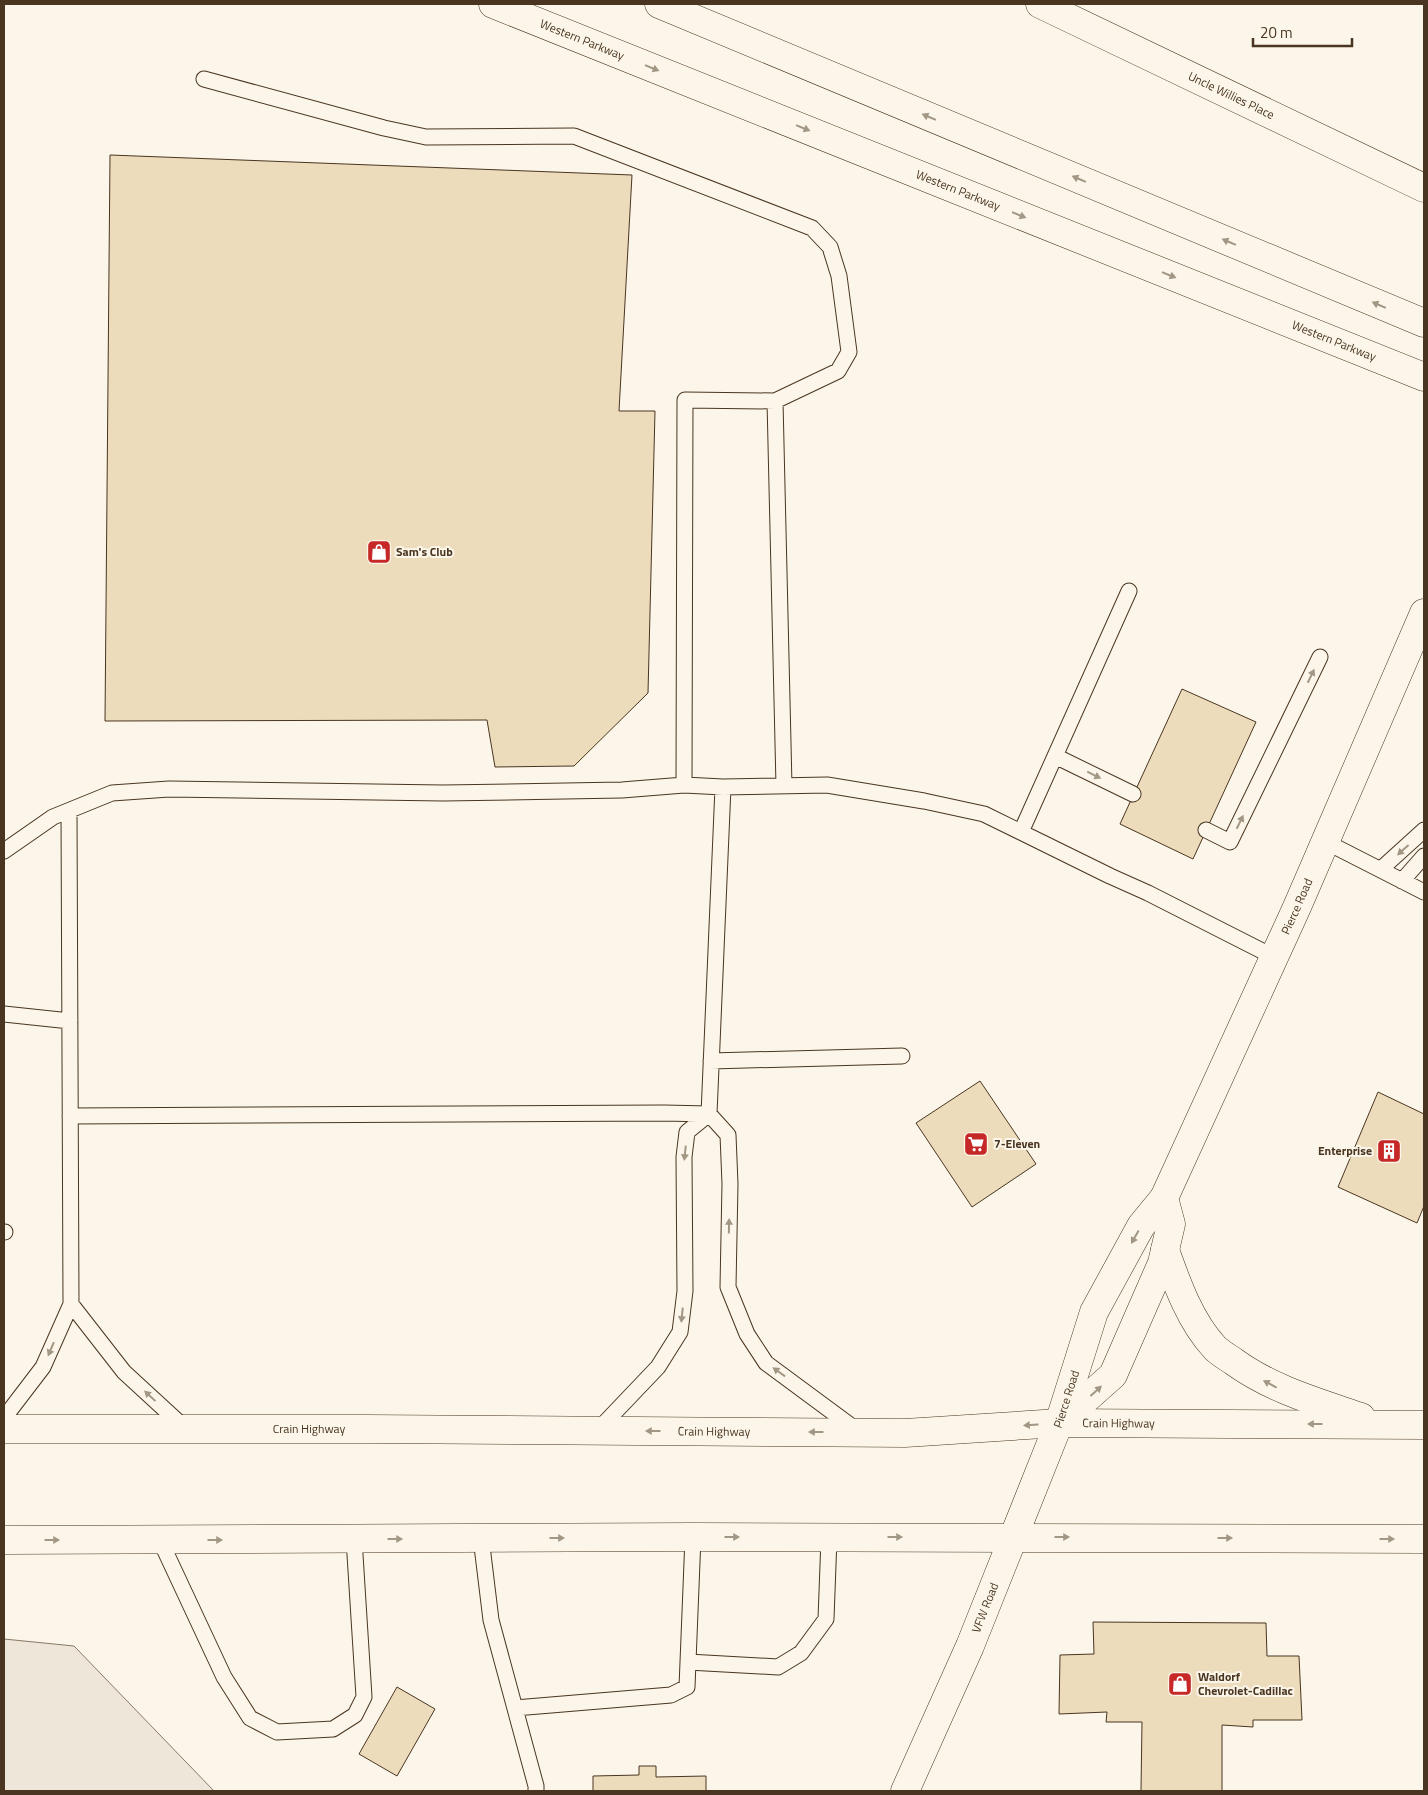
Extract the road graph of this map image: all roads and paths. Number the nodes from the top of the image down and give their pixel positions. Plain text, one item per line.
1 (493, 4) edge
2 (659, 4) edge
3 (1040, 4) edge
4 (204, 78) dead end
5 (1424, 188) edge
6 (1424, 323) edge
7 (1424, 377) edge
8 (775, 401) junction
9 (1129, 591) dead end
10 (1424, 613) edge
11 (1320, 657) dead end
12 (1056, 756) junction
13 (684, 786) junction
14 (784, 786) junction
15 (723, 787) junction
16 (1133, 794) dead end
17 (69, 811) junction
18 (1206, 830) dead end
19 (1424, 830) edge
20 (1022, 832) junction
21 (1326, 842) junction
22 (4, 851) edge
23 (1424, 856) edge
24 (1380, 869) junction
25 (1402, 881) junction
26 (1424, 892) edge
27 (1274, 957) junction
28 (4, 1014) edge
29 (70, 1021) junction
30 (902, 1056) dead end
31 (711, 1061) junction
32 (709, 1114) junction
33 (70, 1116) junction
34 (1164, 1198) junction
35 (1165, 1250) junction
36 (70, 1304) junction
37 (4, 1418) edge
38 (1059, 1423) junction
39 (1382, 1424) junction
40 (1424, 1425) edge
41 (4, 1429) edge
42 (186, 1429) junction
43 (597, 1431) junction
44 (861, 1433) junction
45 (693, 1537) junction
46 (1014, 1537) junction
47 (481, 1538) junction
48 (829, 1538) junction
49 (354, 1539) junction
50 (1424, 1539) edge
51 (4, 1540) edge
52 (160, 1540) junction
53 (688, 1662) junction
54 (515, 1708) junction
55 (536, 1791) edge
56 (905, 1791) edge

1 -> 7 main road, Western Parkway
6 -> 2 main road
3 - 5 main road, Uncle Willies Place
4 - 8 lane
8 - 13 lane
8 - 14 lane
9 - 12 lane
10 - 21 main road, Pierce Road
18 -> 11 lane
12 -> 16 lane
12 - 20 lane
13 - 15 lane
13 - 17 lane
14 - 15 lane
14 - 20 lane
15 - 31 lane
17 - 22 lane
17 - 29 lane
19 -> 24 lane
20 - 27 lane
21 - 24 lane
21 - 27 main road, Pierce Road
23 - 25 lane
24 - 25 lane
25 - 26 lane
27 - 34 main road, Pierce Road
28 - 29 lane
29 - 33 lane
30 - 31 lane
31 - 32 lane
32 - 33 lane
32 -> 43 lane
44 -> 32 lane
33 - 36 lane
34 - 35 main road, Pierce Road
34 -> 38 main road, Pierce Road
38 -> 35 main road, Pierce Road
39 -> 35 main road
36 -> 37 lane
42 -> 36 lane
39 -> 38 main road, Crain Highway
38 -> 44 main road, Crain Highway
38 - 46 main road, VFW Road
39 - 40 main road, Crain Highway
41 - 42 main road, Crain Highway
42 - 43 main road, Crain Highway
44 -> 43 main road, Crain Highway
47 -> 45 main road
45 -> 48 main road
45 - 53 lane
48 -> 46 main road
46 -> 50 main road
46 - 56 main road, VFW Road
49 -> 47 main road
47 - 54 lane
48 - 53 lane
52 -> 49 main road
49 - 52 lane
51 -> 52 main road
53 - 54 lane
54 - 55 lane

